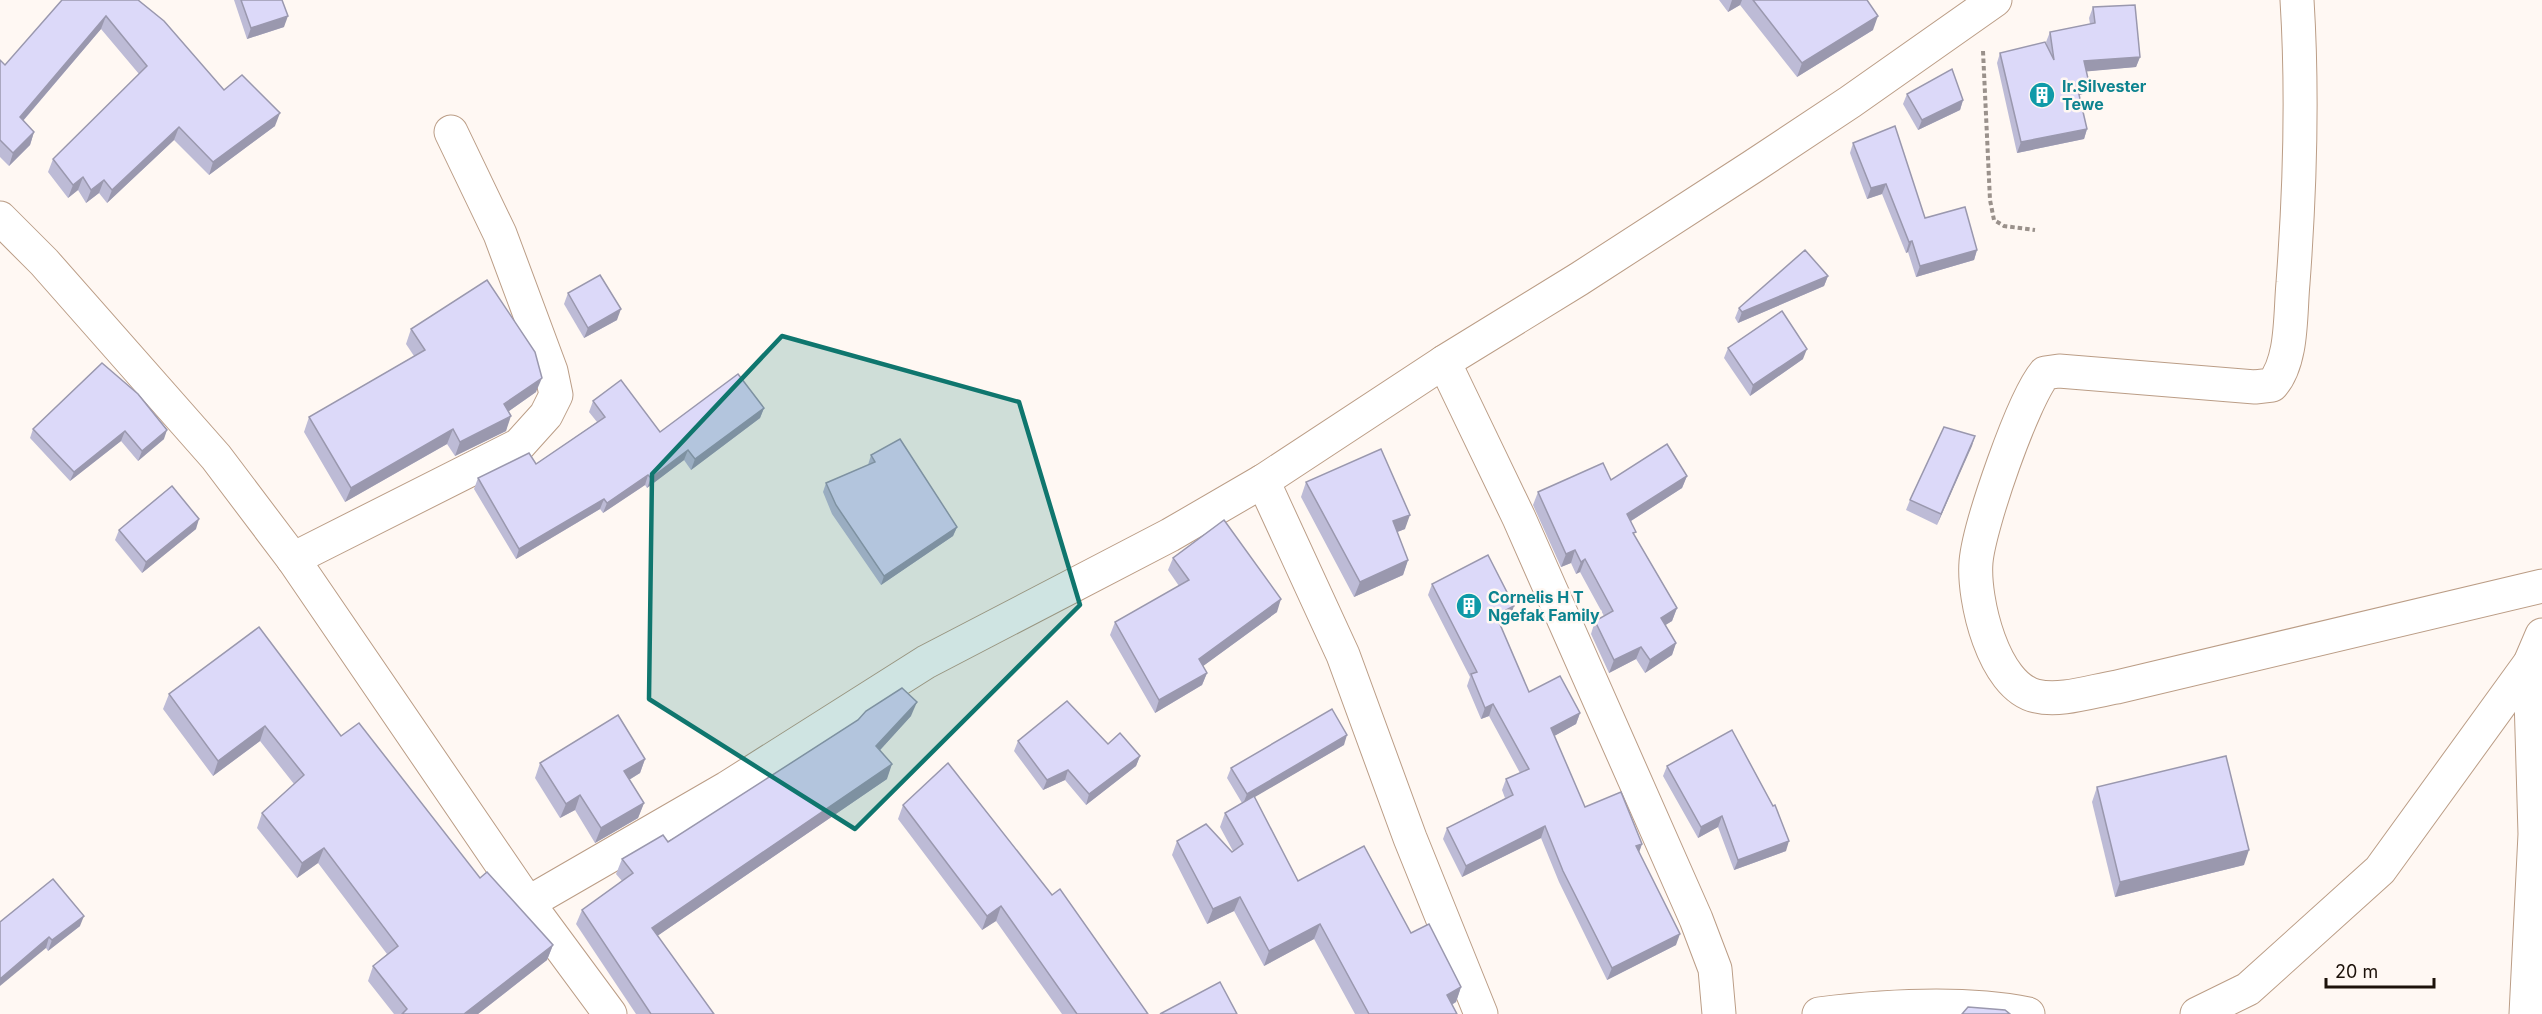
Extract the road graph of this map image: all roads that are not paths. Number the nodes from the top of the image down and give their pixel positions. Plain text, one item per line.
1 (2298, 0) edge
2 (1988, 5) edge
3 (451, 132) dead end
4 (0, 218) edge
5 (1444, 362) junction
6 (1263, 481) junction
7 (293, 559) junction
8 (2542, 586) edge
9 (2536, 649) edge
10 (528, 903) junction
11 (610, 1014) edge
12 (1481, 1014) edge
13 (1719, 1014) edge
14 (1819, 1014) edge
15 (2028, 1014) edge
16 (2197, 1014) edge
17 (2526, 1014) edge

1 - 8 street
2 - 5 street
3 - 7 street
4 - 7 street
5 - 6 street
5 - 13 street
6 - 10 street
6 - 12 street
7 - 10 street
9 - 16 street
9 - 17 street
10 - 11 street
14 - 15 street

